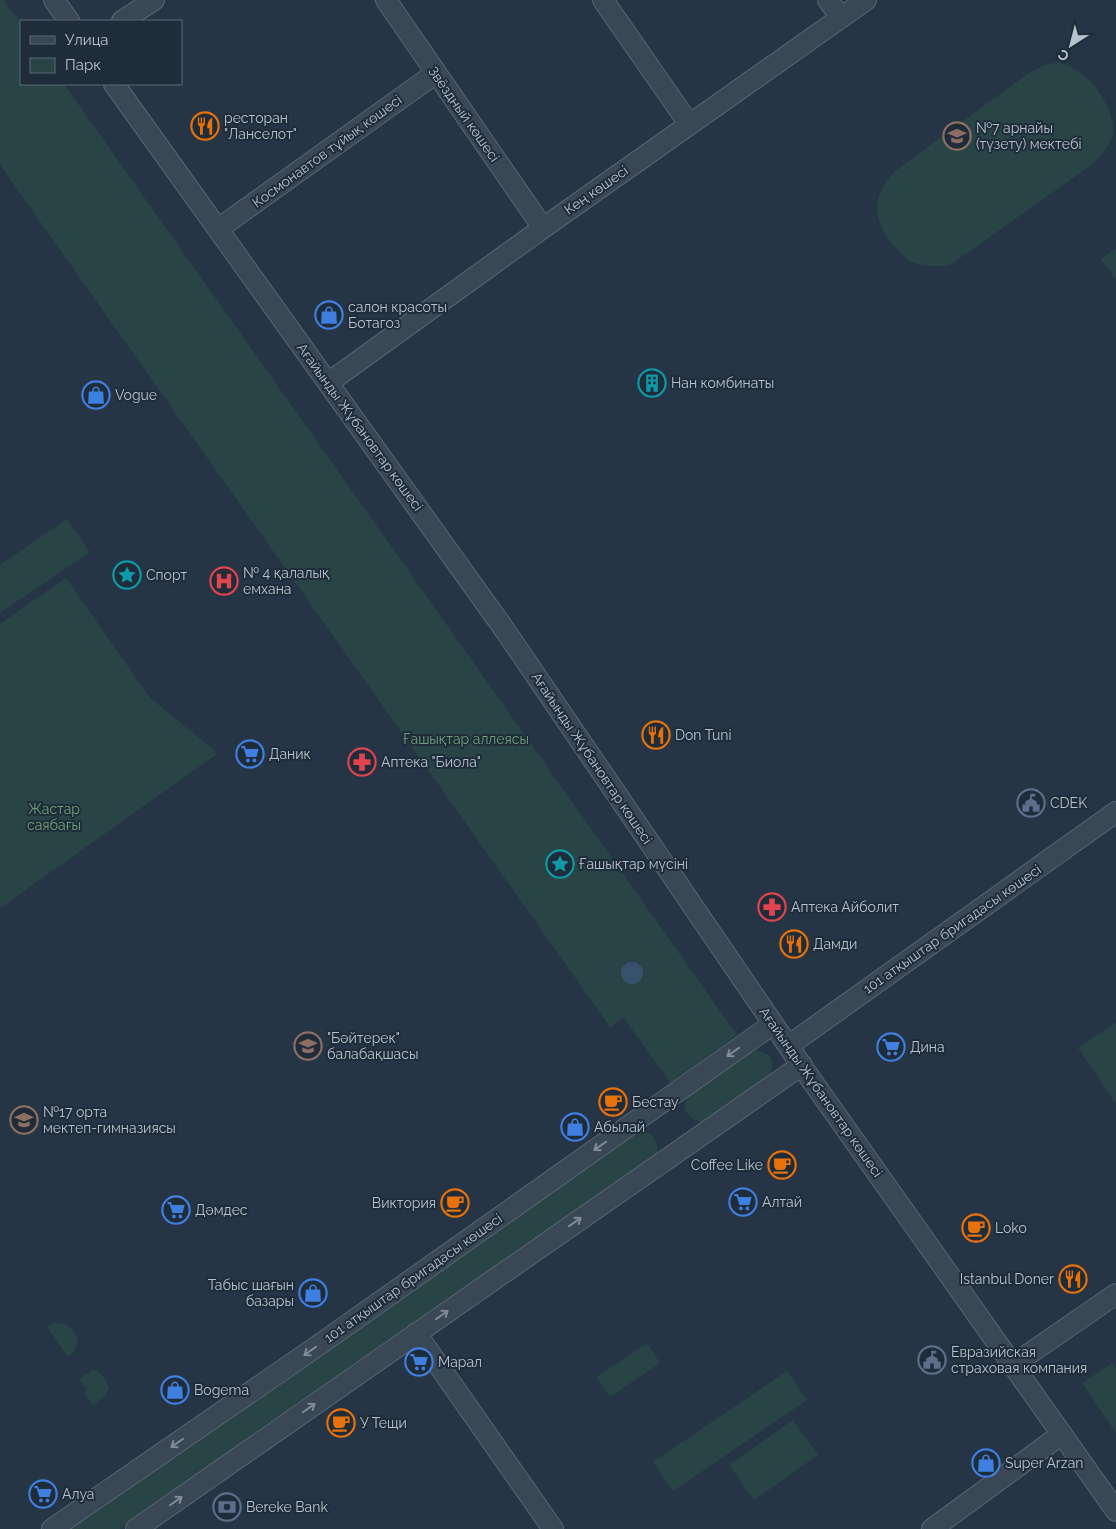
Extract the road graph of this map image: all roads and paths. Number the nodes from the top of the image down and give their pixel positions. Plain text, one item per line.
1 (54, 0) edge
2 (154, 0) edge
3 (386, 0) edge
4 (603, 0) edge
5 (828, 0) edge
6 (866, 0) edge
7 (841, 18) junction
8 (69, 20) edge
9 (124, 20) edge
10 (436, 73) junction
11 (115, 85) edge
12 (689, 124) junction
13 (543, 228) junction
14 (218, 229) junction
15 (328, 383) junction
16 (1116, 812) edge
17 (773, 1024) junction
18 (788, 1046) junction
19 (802, 1065) junction
20 (1116, 1294) edge
21 (416, 1333) junction
22 (1013, 1365) junction
23 (1062, 1434) junction
24 (1116, 1511) edge
25 (52, 1529) edge
26 (136, 1529) edge
27 (554, 1529) edge
28 (932, 1529) edge

1 - 8 street
2 - 9 street
3 - 10 street, Звёздный көшесі
4 - 12 street
5 - 7 street
6 - 7 street, Кең көшесі
7 - 12 street, Кең көшесі
10 - 13 street, Звёздный көшесі
10 - 14 street, Космонавтов тұйық көшесі
11 - 14 street, Ағайынды Жұбановтар көшесі
12 - 13 street, Кең көшесі
13 - 15 street, Кең көшесі
14 - 15 street, Ағайынды Жұбановтар көшесі
15 - 17 street, Ағайынды Жұбановтар көшесі
16 - 18 street, 101 атқыштар бригадасы көшесі
17 - 18 street, Ағайынды Жұбановтар көшесі
17 -> 25 street, 101 атқыштар бригадасы көшесі
18 - 19 street, Ағайынды Жұбановтар көшесі
21 -> 19 street
19 - 22 street, Ағайынды Жұбановтар көшесі
20 - 22 street
26 -> 21 street
21 - 27 street
22 - 23 street, Ағайынды Жұбановтар көшесі
23 - 24 street, Ағайынды Жұбановтар көшесі
23 - 28 street

